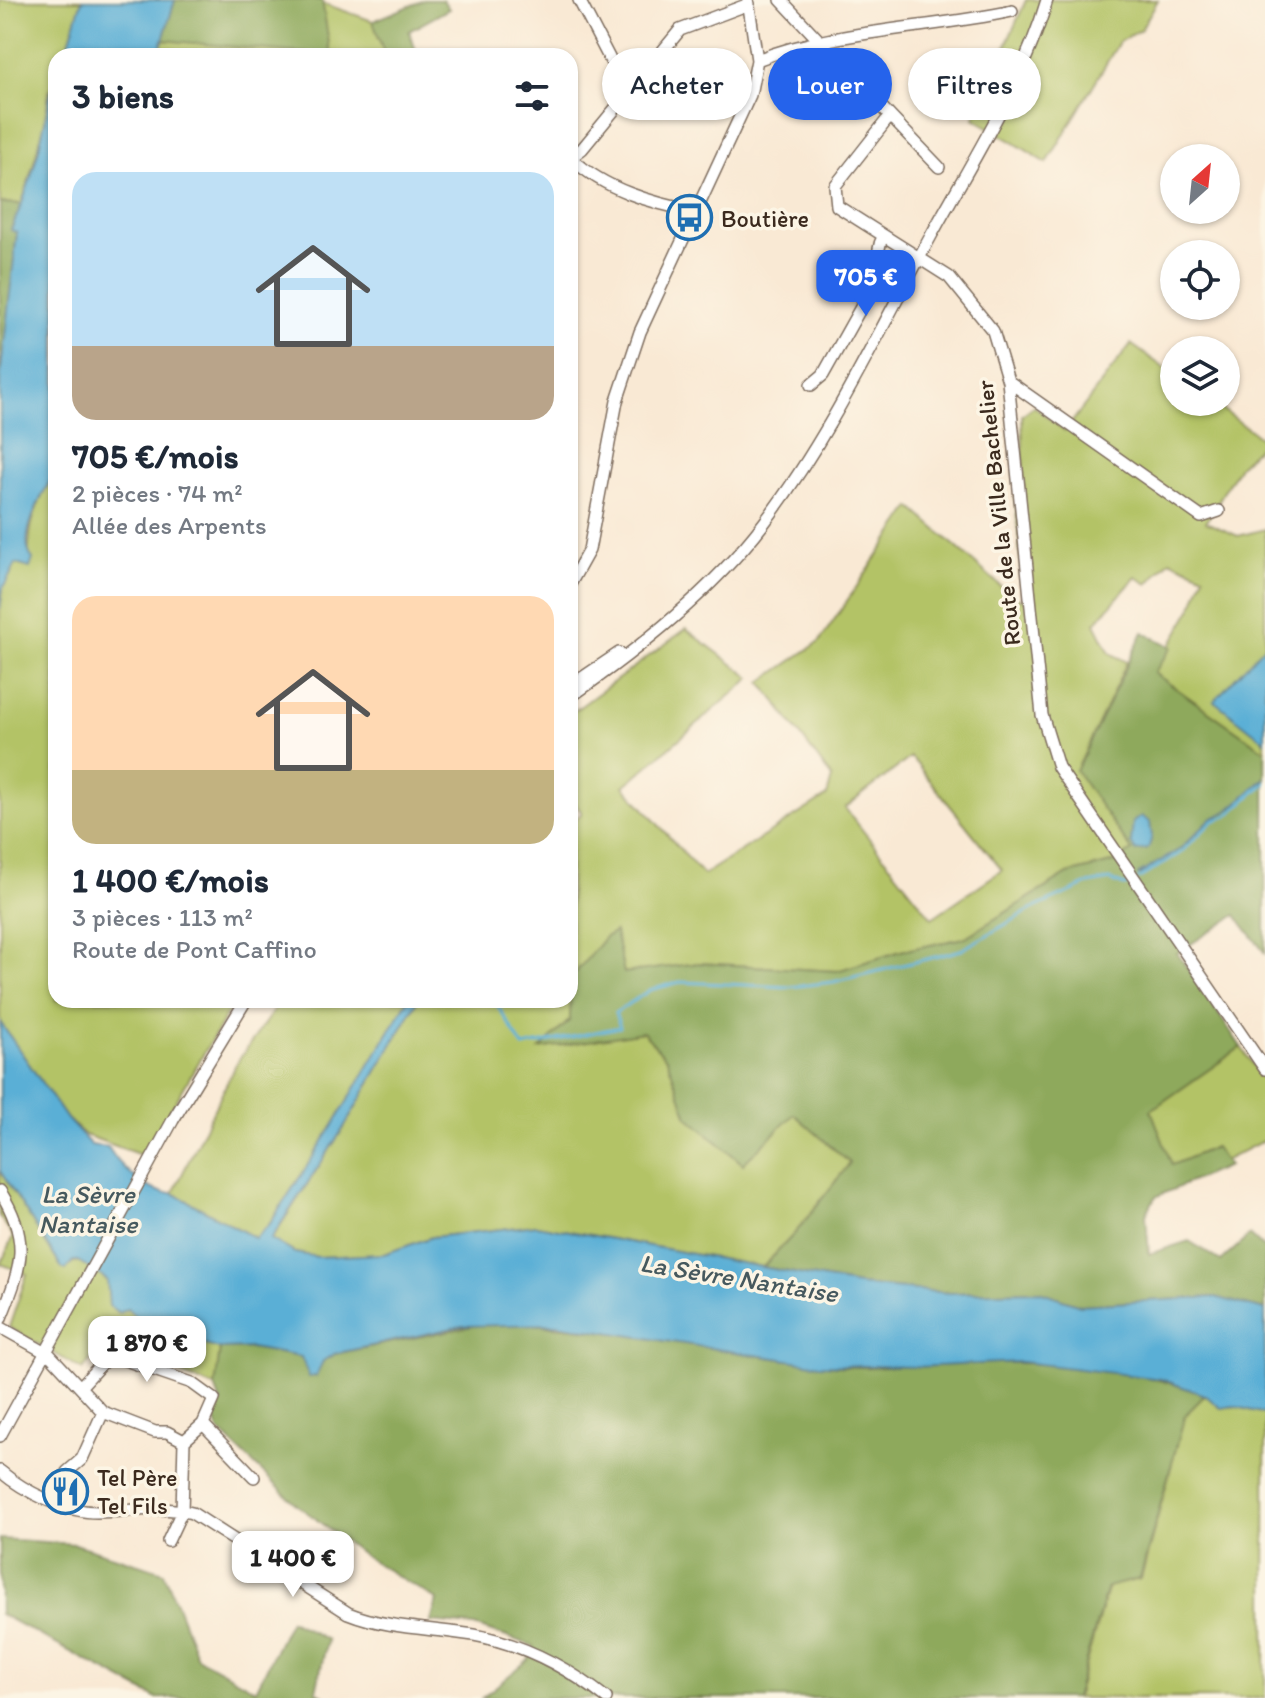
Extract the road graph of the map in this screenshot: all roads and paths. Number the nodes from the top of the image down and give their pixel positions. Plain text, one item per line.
1 (579, 0) edge
2 (781, 0) edge
3 (1047, 0) edge
4 (748, 2) edge
5 (1012, 11) dead end
6 (821, 42) junction
7 (604, 48) edge
8 (665, 48) edge
9 (827, 48) edge
10 (757, 60) junction
11 (892, 118) edge
12 (603, 120) edge
13 (887, 120) edge
14 (578, 150) edge
15 (578, 164) edge
16 (939, 167) dead end
17 (697, 212) junction
18 (883, 237) junction
19 (919, 259) junction
20 (1008, 381) junction
21 (811, 385) dead end
22 (1219, 511) dead end
23 (578, 570) edge
24 (666, 622) junction
25 (578, 681) edge
26 (578, 691) edge
27 (241, 1008) edge
28 (1265, 1069) edge
29 (0, 1191) edge
30 (0, 1320) edge
31 (0, 1327) edge
32 (46, 1352) junction
33 (81, 1386) junction
34 (103, 1412) junction
35 (203, 1424) junction
36 (0, 1436) edge
37 (184, 1441) junction
38 (67, 1472) dead end
39 (1, 1473) edge
40 (254, 1477) dead end
41 (182, 1511) junction
42 (168, 1541) dead end
43 (606, 1698) edge

1 - 7 street
2 - 6 street
3 - 19 street
4 - 8 street
4 - 10 street
5 - 6 street
6 - 9 street
6 - 10 street
10 - 17 street
11 - 16 street
12 - 14 street
13 - 18 street, Route de la Ville Bachelier
15 - 17 street
17 - 23 street
18 - 19 street, Route de la Ville Bachelier
18 - 21 street
19 - 20 street, Route de la Ville Bachelier
19 - 24 street
20 - 22 street
20 - 28 street, Route de la Ville Bachelier
24 - 25 street
24 - 26 street
27 - 32 street
29 - 30 street
31 - 32 street
32 - 33 street
32 - 36 street
33 - 34 street
33 - 35 street
34 - 37 street
34 - 38 street
35 - 37 street
35 - 40 street
37 - 41 street
39 - 41 street
41 - 42 street
41 - 43 street

